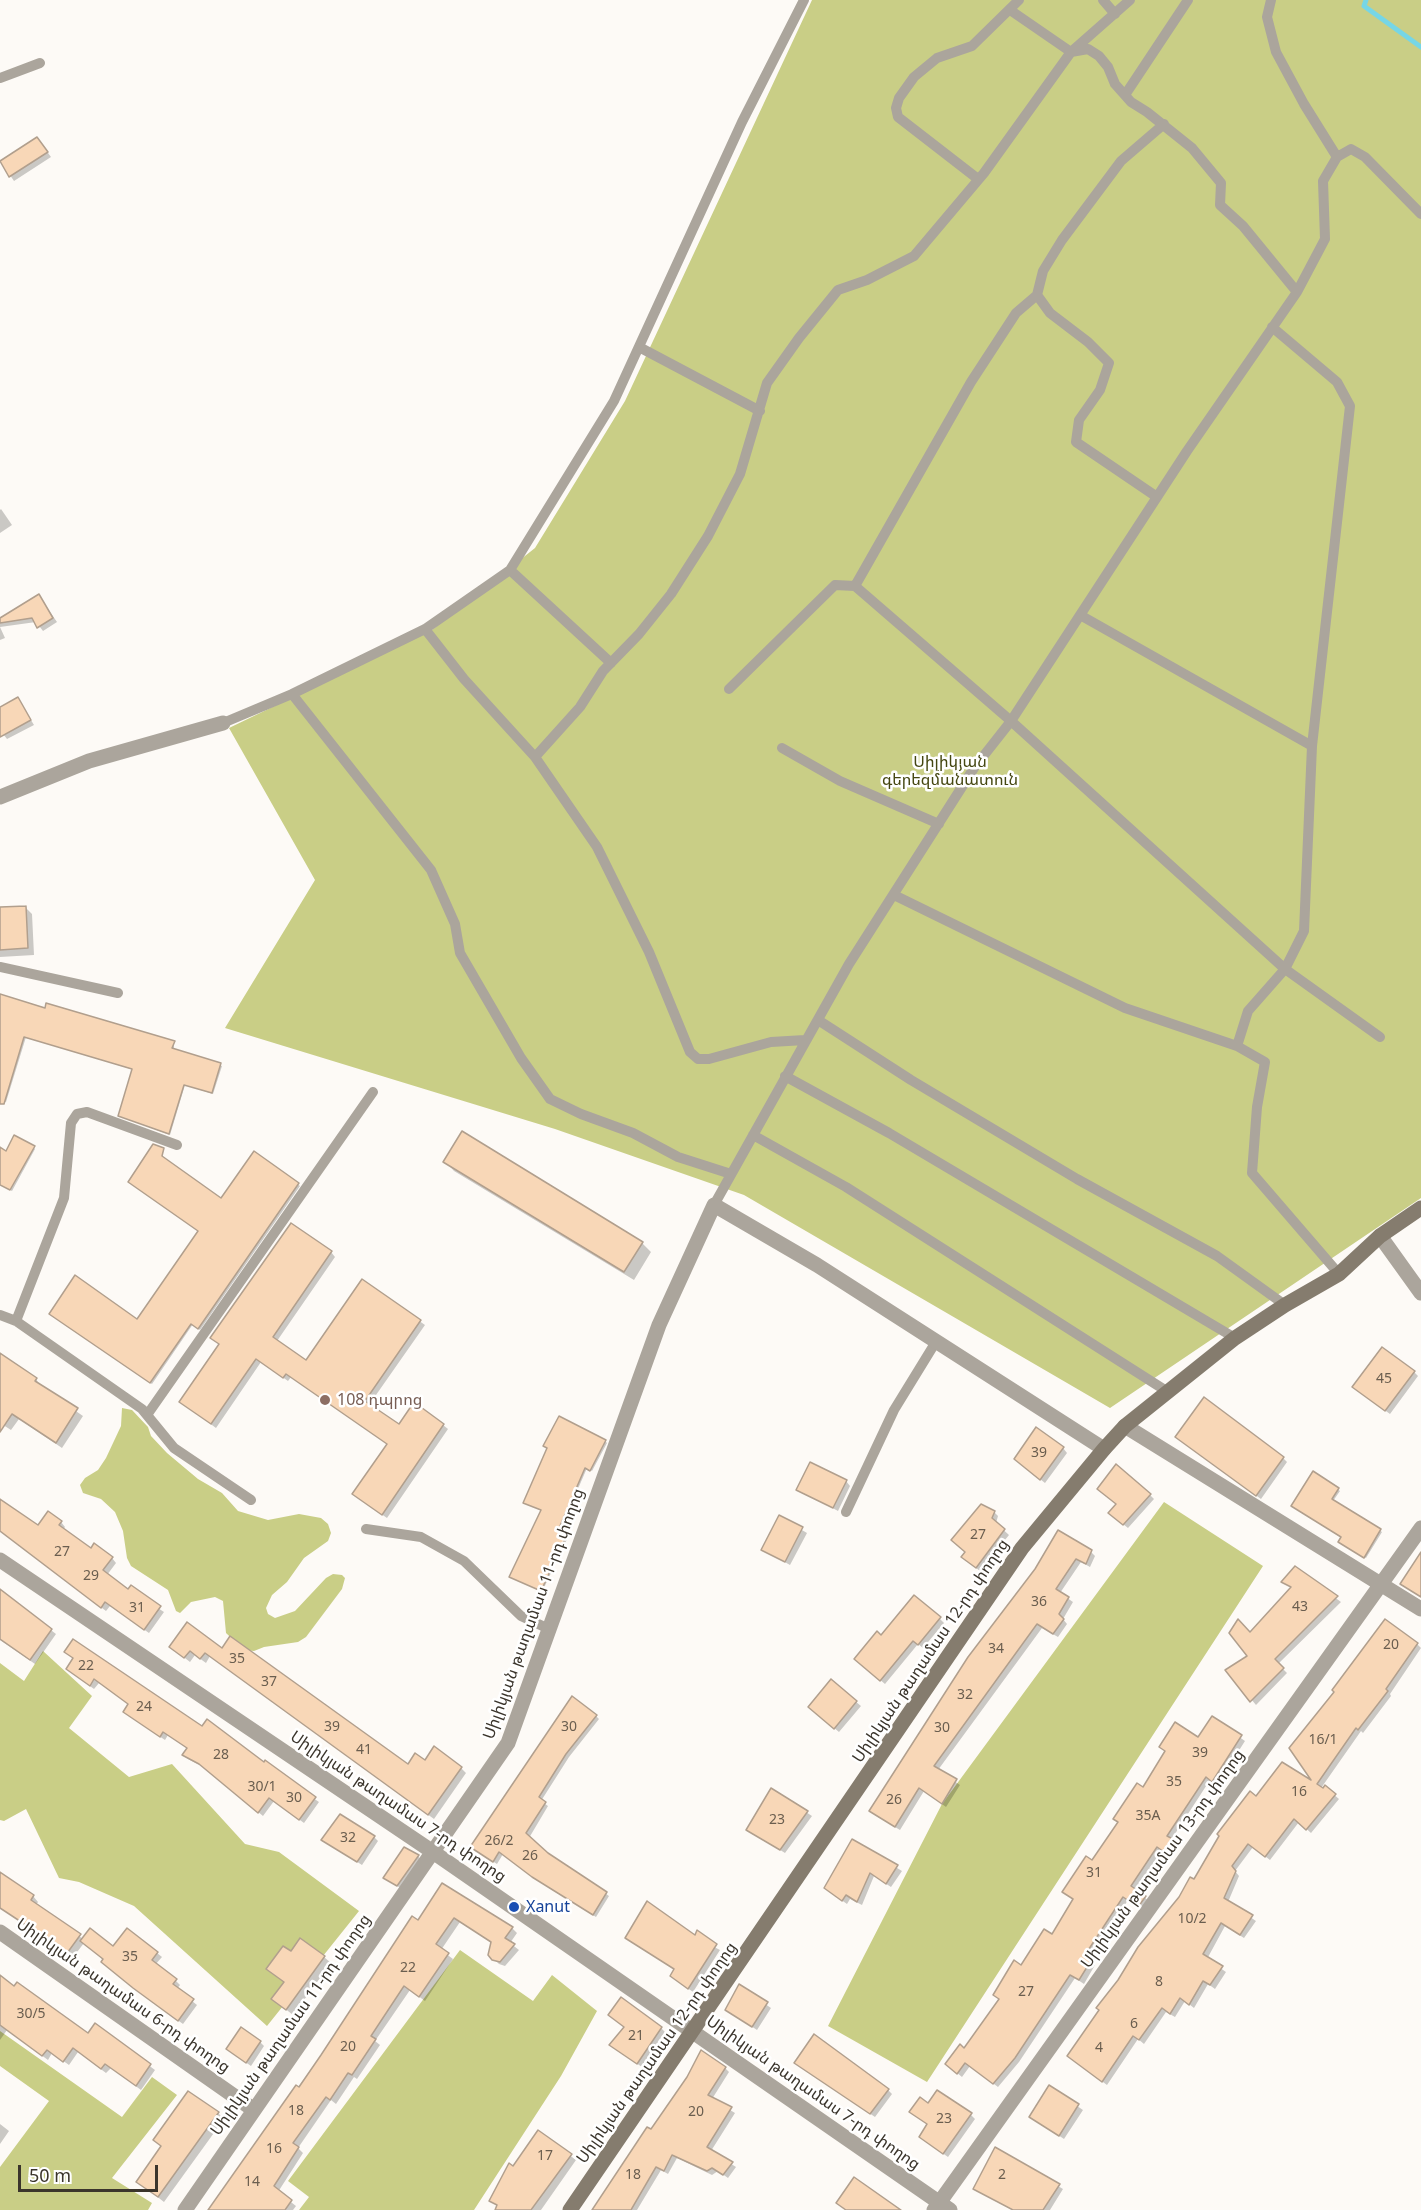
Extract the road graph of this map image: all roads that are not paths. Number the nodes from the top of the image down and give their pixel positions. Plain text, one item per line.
1 (804, 0) edge
2 (1019, 0) edge
3 (1103, 0) edge
4 (1130, 0) edge
5 (1188, 0) edge
6 (1271, 0) edge
7 (1010, 10) junction
8 (1115, 14) junction
9 (1071, 52) junction
10 (40, 63) dead end
11 (0, 78) edge
12 (1125, 95) junction
13 (1164, 124) junction
14 (1337, 157) junction
15 (978, 179) junction
16 (1421, 214) edge
17 (1297, 292) junction
18 (1037, 295) junction
19 (1272, 327) junction
20 (639, 347) junction
21 (760, 411) junction
22 (1157, 497) junction
23 (510, 570) junction
24 (855, 586) junction
25 (1080, 615) junction
26 (425, 629) junction
27 (611, 663) junction
28 (729, 689) dead end
29 (292, 694) junction
30 (1011, 721) junction
31 (223, 723) joint
32 (1312, 746) junction
33 (782, 748) dead end
34 (535, 757) junction
35 (0, 797) edge
36 (939, 824) junction
37 (894, 895) junction
38 (0, 967) edge
39 (1285, 969) junction
40 (118, 993) dead end
41 (818, 1020) junction
42 (1380, 1037) dead end
43 (805, 1040) junction
44 (1237, 1046) junction
45 (785, 1076) junction
46 (373, 1092) dead end
47 (753, 1135) junction
48 (177, 1145) dead end
49 (731, 1174) junction
50 (714, 1205) junction
51 (1421, 1208) edge
52 (1380, 1236) junction
53 (1339, 1274) junction
54 (1421, 1293) edge
55 (1285, 1305) junction
56 (0, 1315) edge
57 (16, 1321) junction
58 (1235, 1338) junction
59 (937, 1340) junction
60 (1168, 1392) junction
61 (147, 1415) junction
62 (1125, 1426) junction
63 (1104, 1449) junction
64 (251, 1500) dead end
65 (846, 1512) dead end
66 (366, 1528) dead end
67 (1421, 1528) edge
68 (0, 1560) edge
69 (1382, 1584) junction
70 (1421, 1609) edge
71 (549, 1629) junction
72 (433, 1852) junction
73 (0, 1932) edge
74 (694, 2032) junction
75 (254, 2110) junction
76 (941, 2208) edge
77 (185, 2210) edge
78 (570, 2210) edge

1 - 20 lane
2 - 7 lane
3 - 8 lane
4 - 8 lane
5 - 12 lane
6 - 14 lane
7 - 9 lane
7 - 15 lane
8 - 9 lane
9 - 12 lane
9 - 15 lane
10 - 11 lane
12 - 13 lane
13 - 17 lane
13 - 18 lane
14 - 16 lane
14 - 17 lane
15 - 21 lane
17 - 19 lane
18 - 22 lane
18 - 24 lane
19 - 22 lane
19 - 32 lane
20 - 21 lane
20 - 23 lane
21 - 27 lane
22 - 25 lane
23 - 26 lane
23 - 27 lane
24 - 28 lane
24 - 30 lane
25 - 30 lane
25 - 32 lane
26 - 29 lane
26 - 34 lane
27 - 34 lane
29 - 31 lane
29 - 49 lane
30 - 36 lane
30 - 39 lane
31 - 35 street
32 - 39 lane
33 - 36 lane
34 - 43 lane
36 - 37 lane
37 - 41 lane
37 - 44 lane
38 - 40 lane
39 - 42 lane
39 - 44 lane
41 - 43 lane
41 - 55 lane
43 - 45 lane
44 - 53 lane
45 - 47 lane
45 - 58 lane
46 - 61 lane
47 - 49 lane
47 - 60 lane
48 - 57 lane
49 - 50 lane
50 - 59 street
50 - 71 street, Սիլիկյան թաղամաս 11-րդ փողոց
51 - 52 main road, Սիլիկյան թաղամաս 12-րդ փողոց
52 - 53 main road, Սիլիկյան թաղամաս 12-րդ փողոց
52 - 54 street
53 - 55 main road, Սիլիկյան թաղամաս 12-րդ փողոց
55 - 58 main road, Սիլիկյան թաղամաս 12-րդ փողոց
56 - 57 lane
57 - 61 lane
58 - 60 main road, Սիլիկյան թաղամաս 12-րդ փողոց
59 - 63 street
59 - 65 lane
60 - 62 main road, Սիլիկյան թաղամաս 12-րդ փողոց
61 - 64 lane
62 - 63 main road, Սիլիկյան թաղամաս 12-րդ փողոց
62 - 69 street
63 - 74 main road, Սիլիկյան թաղամաս 12-րդ փողոց
66 - 71 lane
67 - 69 street, Սիլիկյան թաղամաս 13-րդ փողոց
68 - 72 street, Սիլիկյան թաղամաս 7-րդ փողոց
69 - 70 street
69 - 76 street, Սիլիկյան թաղամաս 13-րդ փողոց
71 - 72 street, Սիլիկյան թաղամաս 11-րդ փողոց
72 - 74 street, Սիլիկյան թաղամաս 7-րդ փողոց
72 - 75 street, Սիլիկյան թաղամաս 11-րդ փողոց
73 - 75 street, Սիլիկյան թաղամաս 6-րդ փողոց
74 - 76 street, Սիլիկյան թաղամաս 7-րդ փողոց
74 - 78 main road, Սիլիկյան թաղամաս 12-րդ փողոց
75 - 77 street, Սիլիկյան թաղամաս 11-րդ փողոց

